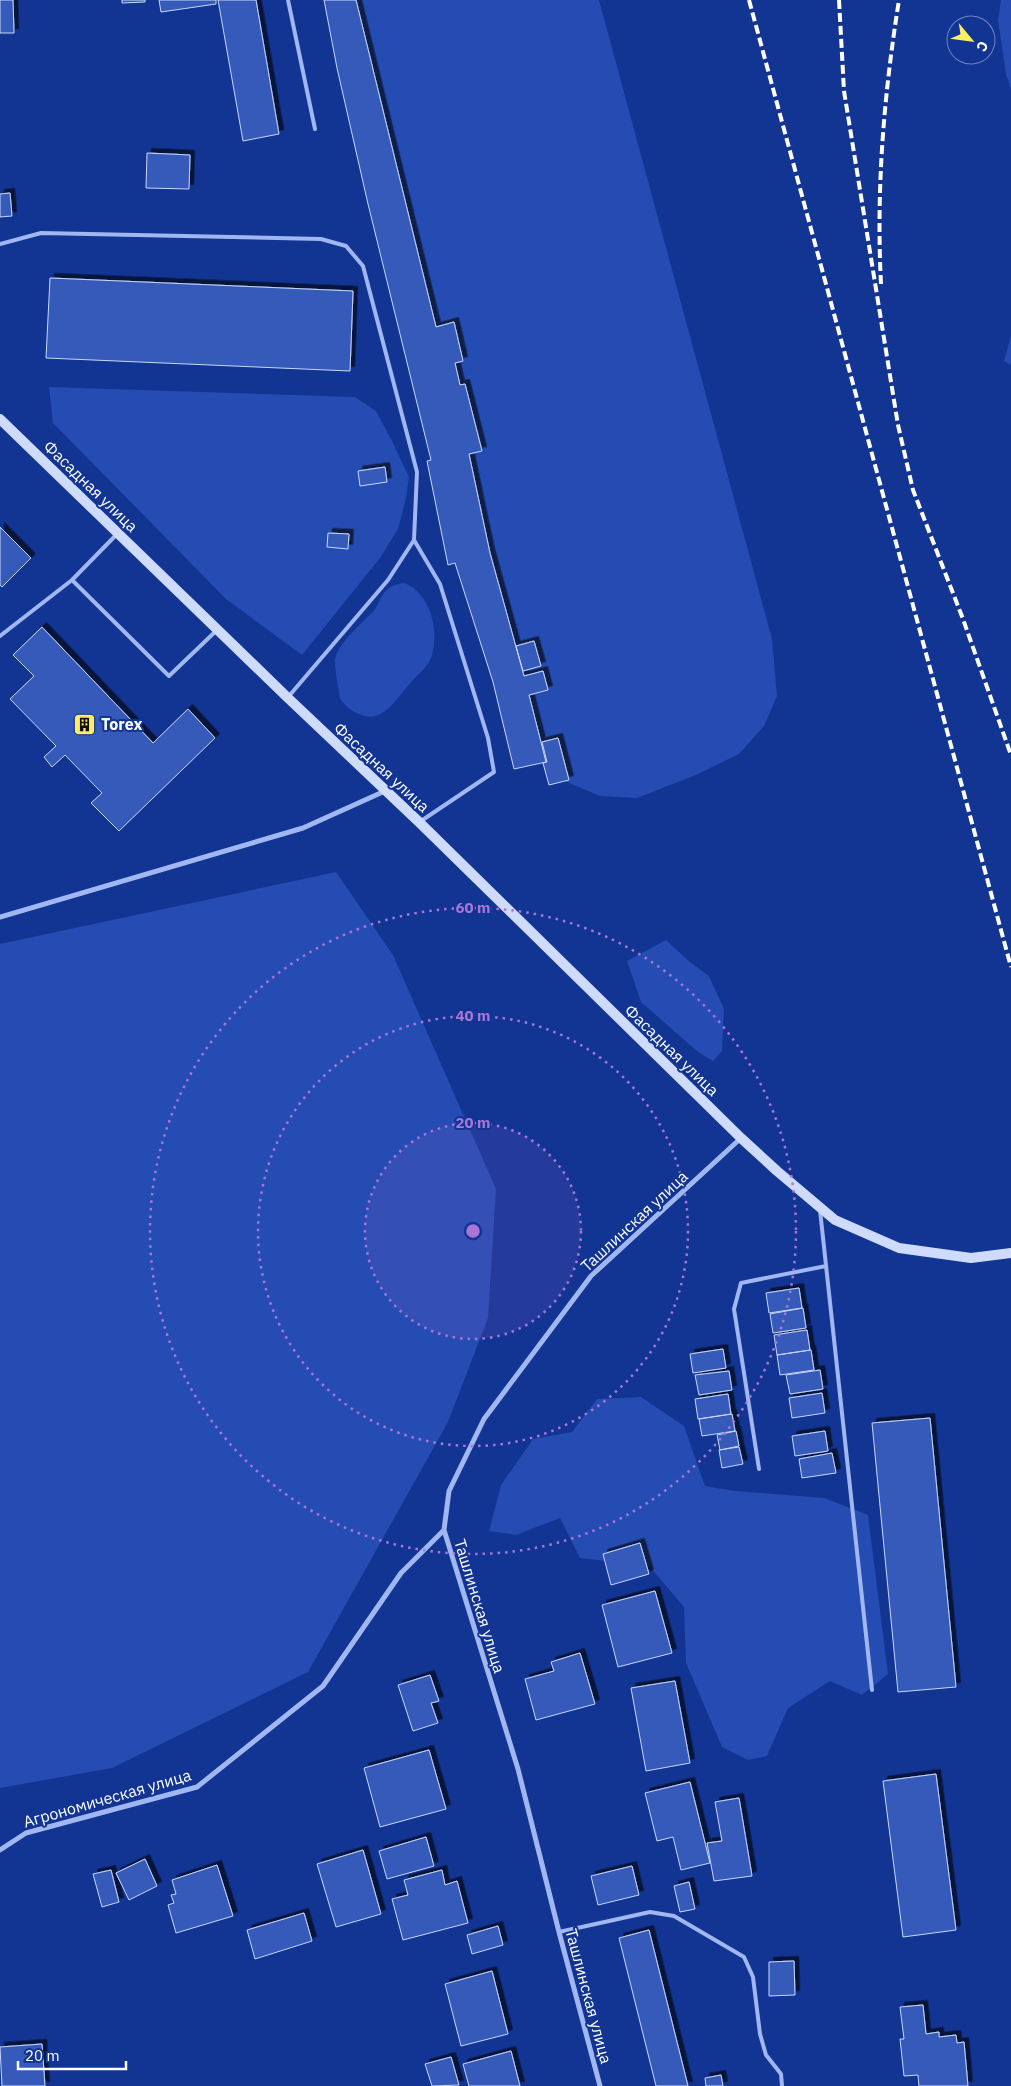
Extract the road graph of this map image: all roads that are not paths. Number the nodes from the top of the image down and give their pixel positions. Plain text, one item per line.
1 (288, 0) edge
2 (315, 130) dead end
3 (0, 244) edge
4 (0, 419) edge
5 (118, 533) junction
6 (414, 540) junction
7 (72, 580) junction
8 (217, 630) junction
9 (0, 636) edge
10 (288, 698) junction
11 (386, 791) junction
12 (419, 822) junction
13 (0, 917) edge
14 (741, 1138) junction
15 (820, 1207) junction
16 (1011, 1254) edge
17 (826, 1266) junction
18 (760, 1469) dead end
19 (444, 1530) junction
20 (872, 1690) dead end
21 (0, 1850) edge
22 (559, 1932) junction
23 (600, 2086) edge
24 (782, 2086) edge

1 - 2 lane
3 - 6 lane
4 - 5 main road, Фасадная улица
5 - 7 lane
5 - 8 main road, Фасадная улица
6 - 10 lane
6 - 12 lane
7 - 8 lane
7 - 9 lane
8 - 10 main road, Фасадная улица
10 - 11 main road, Фасадная улица
11 - 12 main road, Фасадная улица
11 - 13 street
12 - 14 main road, Фасадная улица
14 - 15 main road, Фасадная улица
14 - 19 street, Ташлинская улица
15 - 16 main road, Фасадная улица
15 - 17 lane
17 - 18 lane
17 - 20 lane
19 - 21 street, Агрономическая улица
19 - 22 street, Ташлинская улица
22 - 23 street, Ташлинская улица
22 - 24 lane

